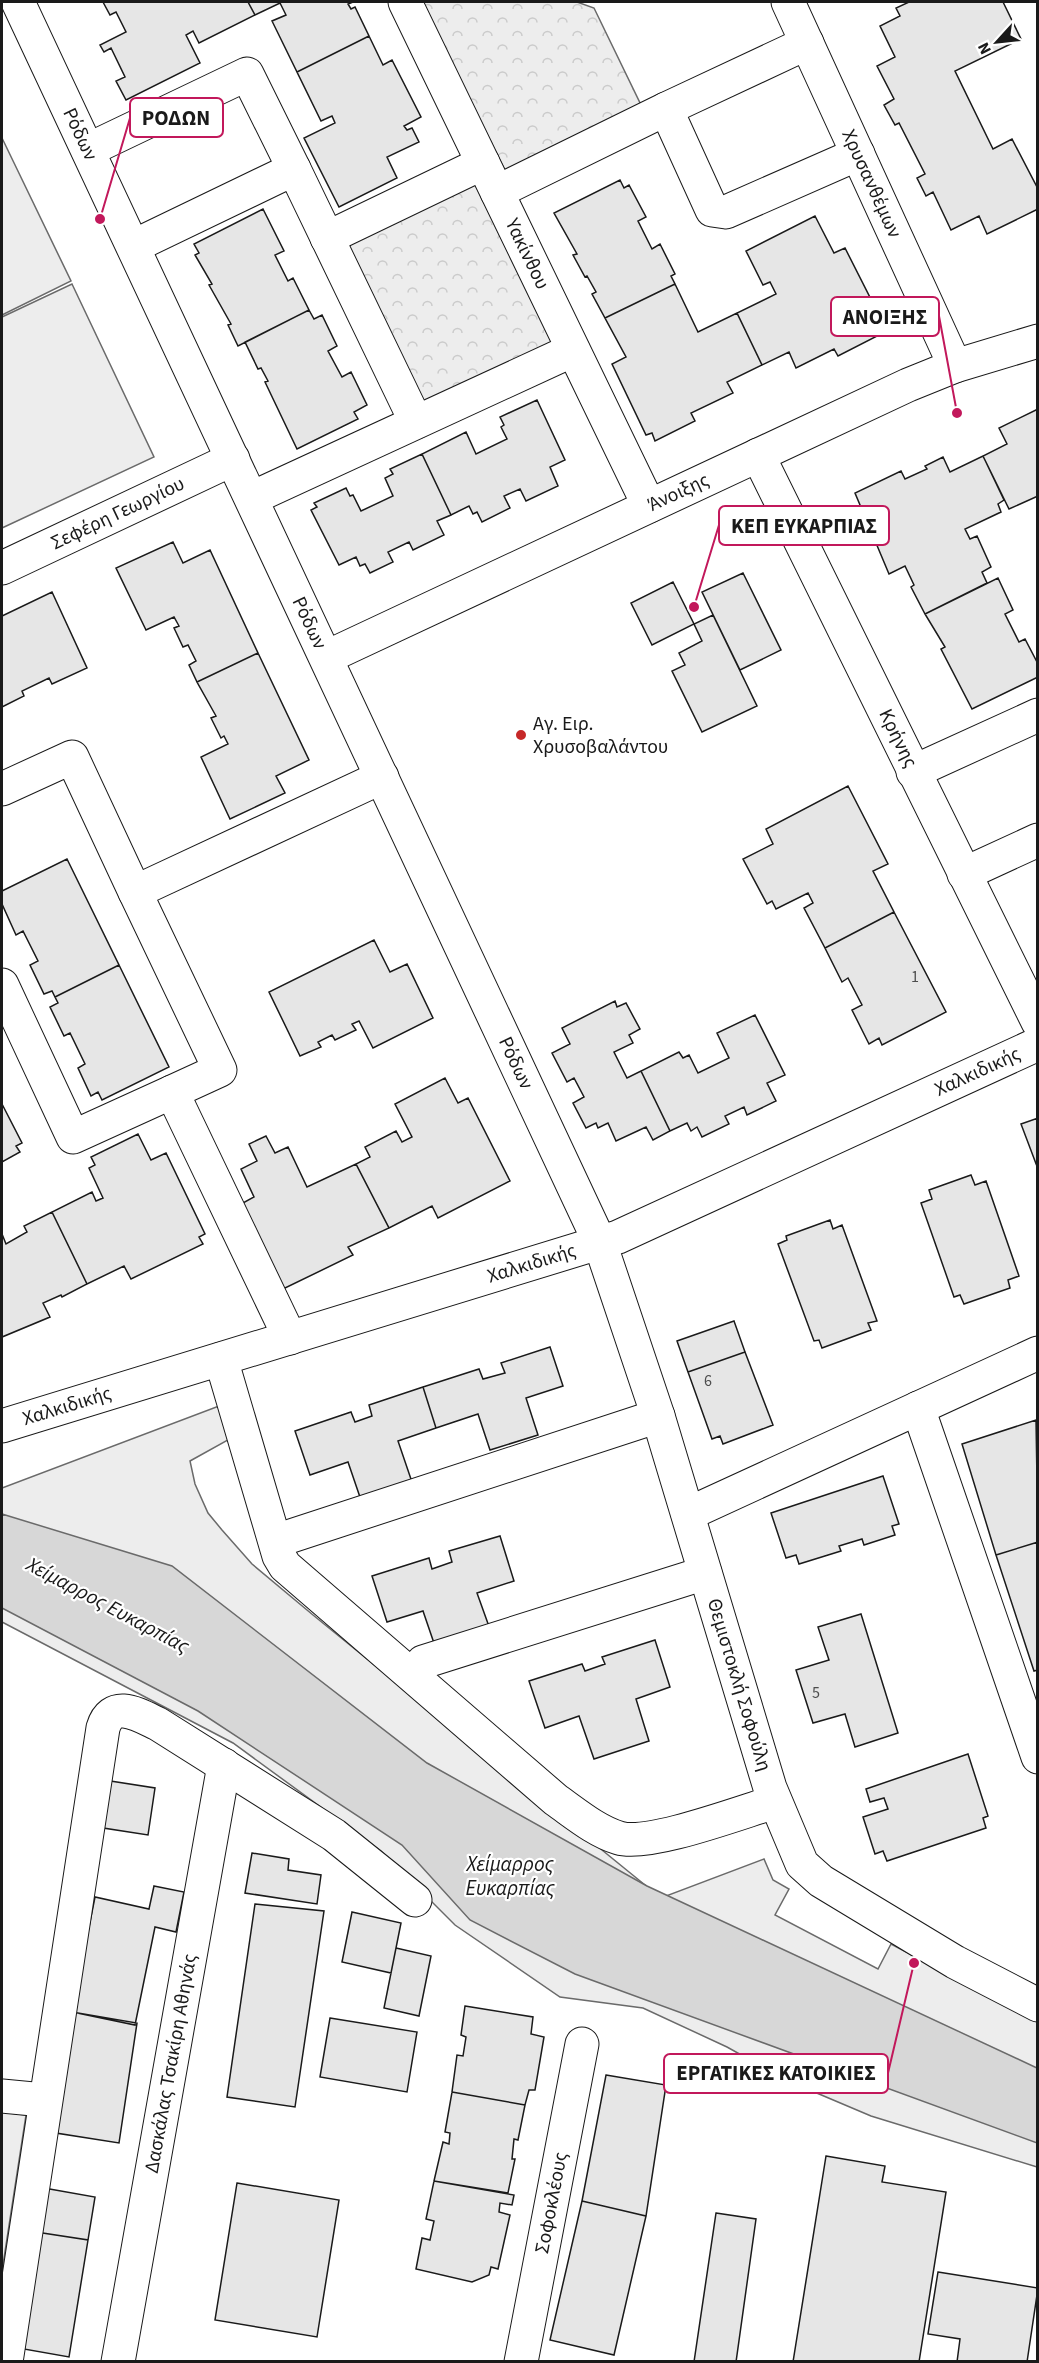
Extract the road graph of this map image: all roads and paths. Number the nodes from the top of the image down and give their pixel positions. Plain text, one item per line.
1 (18, 2) edge
2 (405, 2) edge
3 (792, 3) edge
4 (807, 43) junction
5 (666, 110) junction
6 (88, 150) junction
7 (858, 154) junction
8 (483, 163) junction
9 (294, 169) junction
10 (497, 192) junction
11 (327, 238) junction
12 (134, 246) junction
13 (1038, 341) edge
14 (573, 350) junction
15 (955, 366) junction
16 (416, 423) junction
17 (758, 455) junction
18 (233, 459) junction
19 (252, 498) junction
20 (649, 507) junction
21 (2, 568) edge
22 (327, 657) junction
23 (1038, 715) edge
24 (913, 772) junction
25 (382, 777) junction
26 (2, 789) edge
27 (1038, 840) edge
28 (964, 874) junction
29 (135, 892) junction
30 (4, 998) edge
31 (1038, 1022) edge
32 (1038, 1044) edge
33 (172, 1092) junction
34 (600, 1243) junction
35 (290, 1338) junction
36 (1038, 1353) edge
37 (225, 1358) junction
38 (918, 1408) junction
39 (658, 1416) junction
40 (2, 1426) edge
41 (688, 1514) junction
42 (285, 1538) junction
43 (705, 1574) junction
44 (423, 1662) junction
45 (1036, 1745) edge
46 (224, 1765) junction
47 (772, 1795) junction
48 (415, 1900) dead end
49 (1038, 2005) edge
50 (582, 2044) dead end
51 (2, 2096) edge
52 (44, 2100) junction
53 (6, 2361) edge
54 (118, 2361) edge
55 (521, 2361) edge

1 - 6 street, Ρόδων
2 - 8 street, Υακίνθου
3 - 4 street, Χρυσανθέμων
4 - 5 street
4 - 7 street, Χρυσανθέμων
5 - 7 street
5 - 10 street
6 - 9 street
6 - 12 street, Ρόδων
7 - 15 street, Χρυσανθέμων
8 - 10 street, Υακίνθου
8 - 11 street
9 - 11 street
9 - 12 street
10 - 14 street, Υακίνθου
11 - 16 street
12 - 18 street, Ρόδων
13 - 15 street, Άνοιξης
14 - 16 street
14 - 20 street, Υακίνθου
15 - 17 street, Άνοιξης
16 - 19 street
17 - 20 street, Άνοιξης
17 - 24 street, Κρήνης
18 - 19 street, Ρόδων
18 - 21 street, Σεφέρη Γεωργίου
19 - 22 street, Ρόδων
20 - 22 street, Άνοιξης
22 - 25 street, Ρόδων
23 - 24 street
24 - 28 street, Κρήνης
25 - 29 street
25 - 34 street, Ρόδων
26 - 29 street
27 - 28 street
28 - 31 street, Κρήνης
29 - 33 street
30 - 33 street
32 - 34 street, Χαλκιδικής
33 - 35 street
34 - 35 street, Χαλκιδικής
34 - 39 street, Θεμιστοκλή Σοφούλη
35 - 37 street, Χαλκιδικής
36 - 38 street
37 - 40 street, Χαλκιδικής
37 - 42 street
37 - 47 street
38 - 41 street
38 - 45 street
39 - 41 street, Θεμιστοκλή Σοφούλη
39 - 42 street
41 - 43 street, Θεμιστοκλή Σοφούλη
42 - 44 street
43 - 44 street
43 - 47 street, Θεμιστοκλή Σοφούλη
44 - 47 street
46 - 48 street
46 - 52 street
46 - 54 street, Δασκάλας Τσακίρη Αθηνάς
47 - 49 street, Θεμιστοκλή Σοφούλη
50 - 55 street, Σοφοκλέους
51 - 52 street
52 - 53 street

